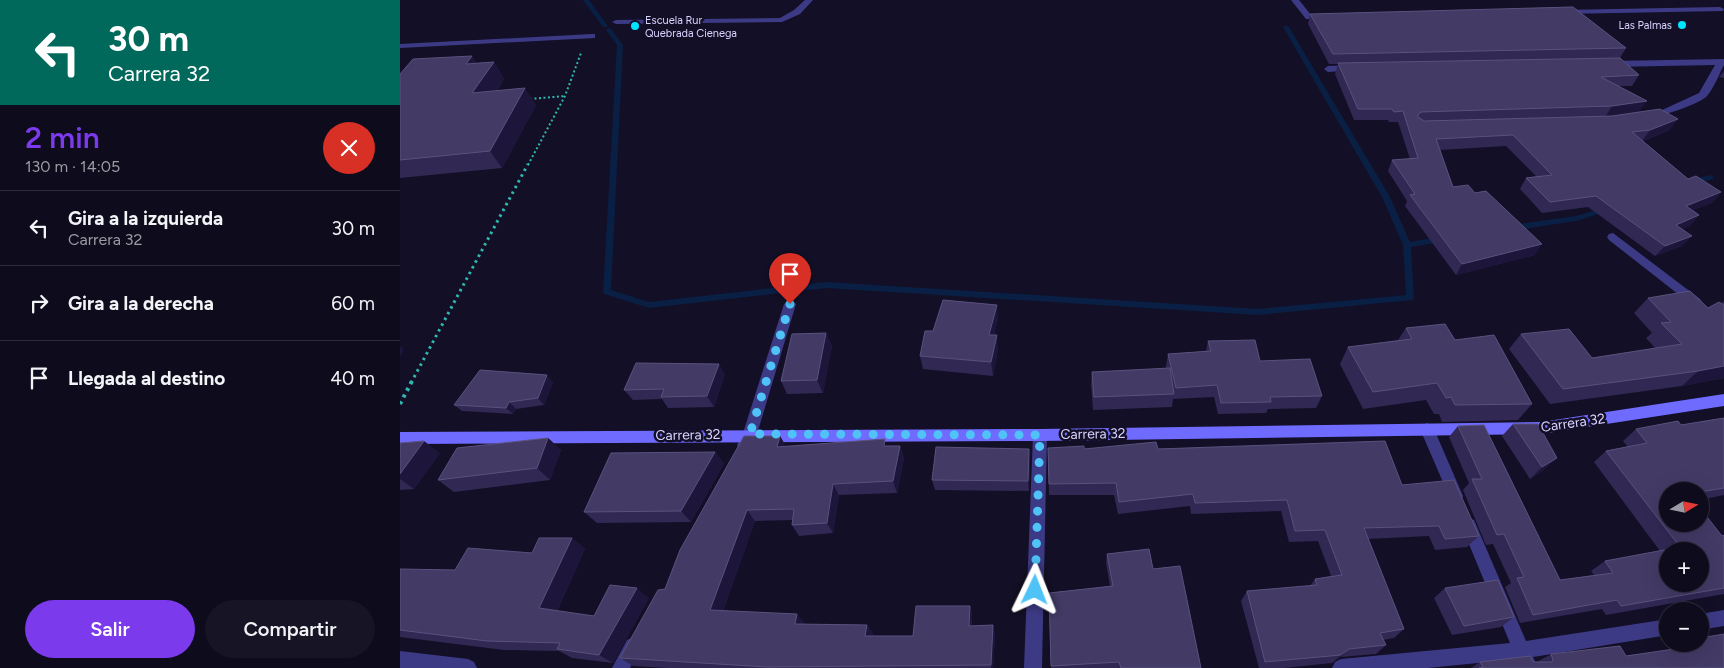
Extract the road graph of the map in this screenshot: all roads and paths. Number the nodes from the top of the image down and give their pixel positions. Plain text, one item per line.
1 (809, 0) edge
2 (1295, 0) edge
3 (1705, 0) edge
4 (1722, 11) edge
5 (1554, 12) edge
6 (1338, 17) edge
7 (616, 22) dead end
8 (592, 36) joint
9 (400, 46) edge
10 (1723, 62) edge
11 (1603, 64) edge
12 (1368, 68) edge
13 (1328, 69) dead end
14 (565, 96) junction
15 (526, 99) edge
16 (1633, 118) edge
17 (1613, 237) dead end
18 (790, 304) dead end
19 (1709, 313) edge
20 (1724, 400) edge
21 (400, 404) edge
22 (1427, 429) junction
23 (750, 434) junction
24 (1040, 435) junction
25 (400, 438) edge
26 (735, 460) edge
27 (1724, 618) edge
28 (1709, 620) edge
29 (1659, 628) edge
30 (640, 633) edge
31 (1522, 650) junction
32 (400, 660) edge
33 (468, 668) edge
34 (621, 668) edge
35 (1033, 668) edge
36 (1341, 668) edge
37 (1529, 668) edge

1 - 7 street
2 - 6 street
3 - 4 street
4 - 5 street
8 - 9 street
8 - 14 path
10 - 11 street
10 - 16 street
12 - 13 street
14 - 15 path
14 - 21 path
17 - 19 street
18 - 23 street
20 - 22 main road, Carrera 32
22 - 24 main road, Carrera 32
22 - 31 street
23 - 24 main road, Carrera 32
23 - 25 main road, Carrera 32
23 - 26 street
24 - 35 street
27 - 28 street
29 - 31 street
30 - 34 street
31 - 36 street
31 - 37 street
32 - 33 street

